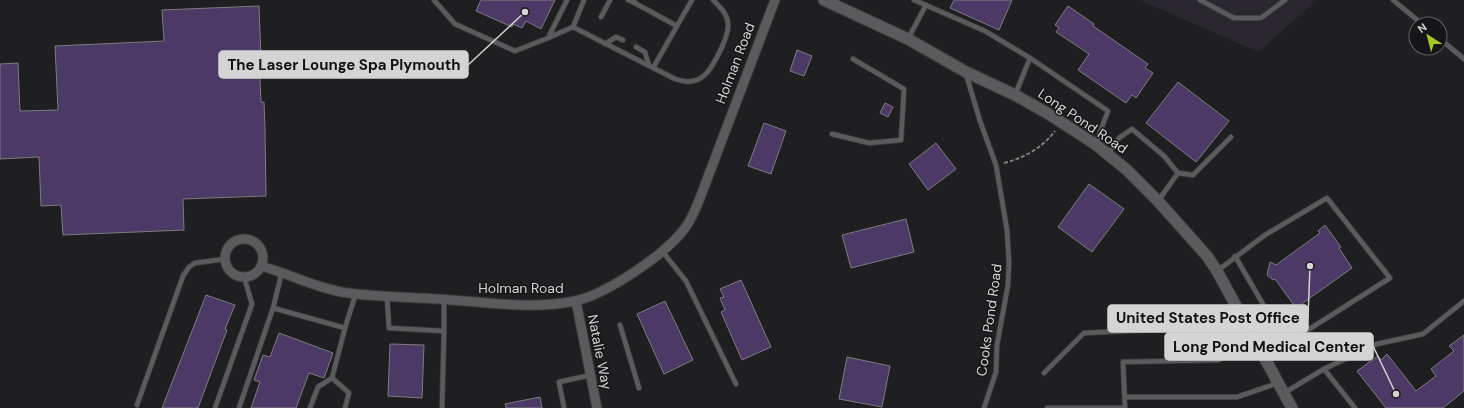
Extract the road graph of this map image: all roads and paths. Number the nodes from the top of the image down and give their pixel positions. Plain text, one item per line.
1 (434, 0) edge
2 (567, 0) edge
3 (584, 0) edge
4 (610, 0) edge
5 (628, 0) edge
6 (692, 0) edge
7 (713, 0) edge
8 (775, 0) edge
9 (824, 0) edge
10 (914, 0) edge
11 (1200, 0) edge
12 (1285, 0) edge
13 (1392, 0) edge
14 (633, 1) edge
15 (926, 5) junction
16 (1412, 16) edge
17 (601, 17) dead end
18 (677, 26) junction
19 (573, 27) junction
20 (548, 38) junction
21 (908, 39) junction
22 (623, 40) dead end
23 (605, 44) junction
24 (1448, 46) edge
25 (636, 47) dead end
26 (1030, 58) junction
27 (853, 59) dead end
28 (1464, 59) edge
29 (651, 67) junction
30 (966, 72) junction
31 (1015, 95) junction
32 (1061, 122) junction
33 (832, 134) dead end
34 (1231, 137) dead end
35 (1095, 144) junction
36 (1108, 154) junction
37 (996, 166) junction
38 (1178, 173) junction
39 (1158, 201) junction
40 (662, 251) junction
41 (1235, 256) junction
42 (225, 259) junction
43 (262, 266) junction
44 (1217, 271) junction
45 (282, 272) junction
46 (244, 277) junction
47 (356, 293) junction
48 (387, 296) junction
49 (444, 300) junction
50 (576, 301) junction
51 (1464, 301) edge
52 (273, 308) junction
53 (620, 325) dead end
54 (1209, 327) dead end
55 (345, 328) junction
56 (444, 330) junction
57 (1253, 336) junction
58 (1285, 342) junction
59 (1263, 356) junction
60 (1324, 369) junction
61 (1044, 373) dead end
62 (591, 375) junction
63 (332, 378) junction
64 (1278, 383) junction
65 (736, 384) dead end
66 (639, 388) dead end
67 (1284, 393) junction
68 (1125, 397) junction
69 (137, 406) dead end
70 (215, 408) edge
71 (239, 408) edge
72 (310, 408) edge
73 (344, 408) edge
74 (442, 408) edge
75 (564, 408) edge
76 (597, 408) edge
77 (984, 408) edge
78 (1047, 408) edge
79 (1125, 408) edge
80 (1292, 408) edge
81 (1355, 408) edge

1 - 20 lane
2 - 20 lane
3 - 19 lane
4 - 17 lane
5 - 14 lane
6 - 18 lane
7 - 29 lane
8 - 40 street, Holman Road
9 - 21 street, Long Pond Road
10 - 15 lane
11 - 12 lane
13 - 16 lane
14 - 18 lane
15 - 21 lane
15 - 26 lane
18 - 29 lane
19 - 20 lane
19 - 23 lane
21 - 30 street, Long Pond Road
22 - 23 lane
23 - 29 lane
24 - 28 lane
25 - 29 lane
26 - 31 lane
26 - 35 lane
27 - 33 lane
30 - 31 street, Long Pond Road
30 - 37 lane, Cooks Pond Road
31 - 32 street, Long Pond Road
32 - 35 street, Long Pond Road
32 - 37 path
34 - 38 lane
35 - 36 street, Long Pond Road
36 - 38 lane
36 - 39 street, Long Pond Road
37 - 77 lane, Cooks Pond Road
38 - 39 lane
39 - 44 street, Long Pond Road
40 - 50 street, Holman Road
40 - 65 lane
41 - 44 lane
41 - 58 lane
41 - 58 lane
42 - 43 street
42 - 46 street
42 - 69 lane
43 - 45 street, Holman Road
43 - 46 street
44 - 57 street, Long Pond Road
45 - 47 street, Holman Road
45 - 52 lane
46 - 70 lane
47 - 48 street, Holman Road
47 - 55 lane
48 - 49 street, Holman Road
48 - 56 lane
49 - 50 street, Holman Road
49 - 56 lane
50 - 62 street, Natalie Way
51 - 60 lane
52 - 55 lane
52 - 71 lane
53 - 66 lane
54 - 61 lane
55 - 63 lane
56 - 74 lane
57 - 59 street, Long Pond Road
57 - 68 lane
58 - 59 lane
59 - 64 street, Long Pond Road
60 - 67 lane
60 - 81 lane
62 - 75 lane
62 - 76 street, Natalie Way
63 - 72 lane
63 - 73 lane
64 - 67 street, Long Pond Road
64 - 68 lane
67 - 80 street, Long Pond Road
68 - 79 lane
78 - 79 lane

